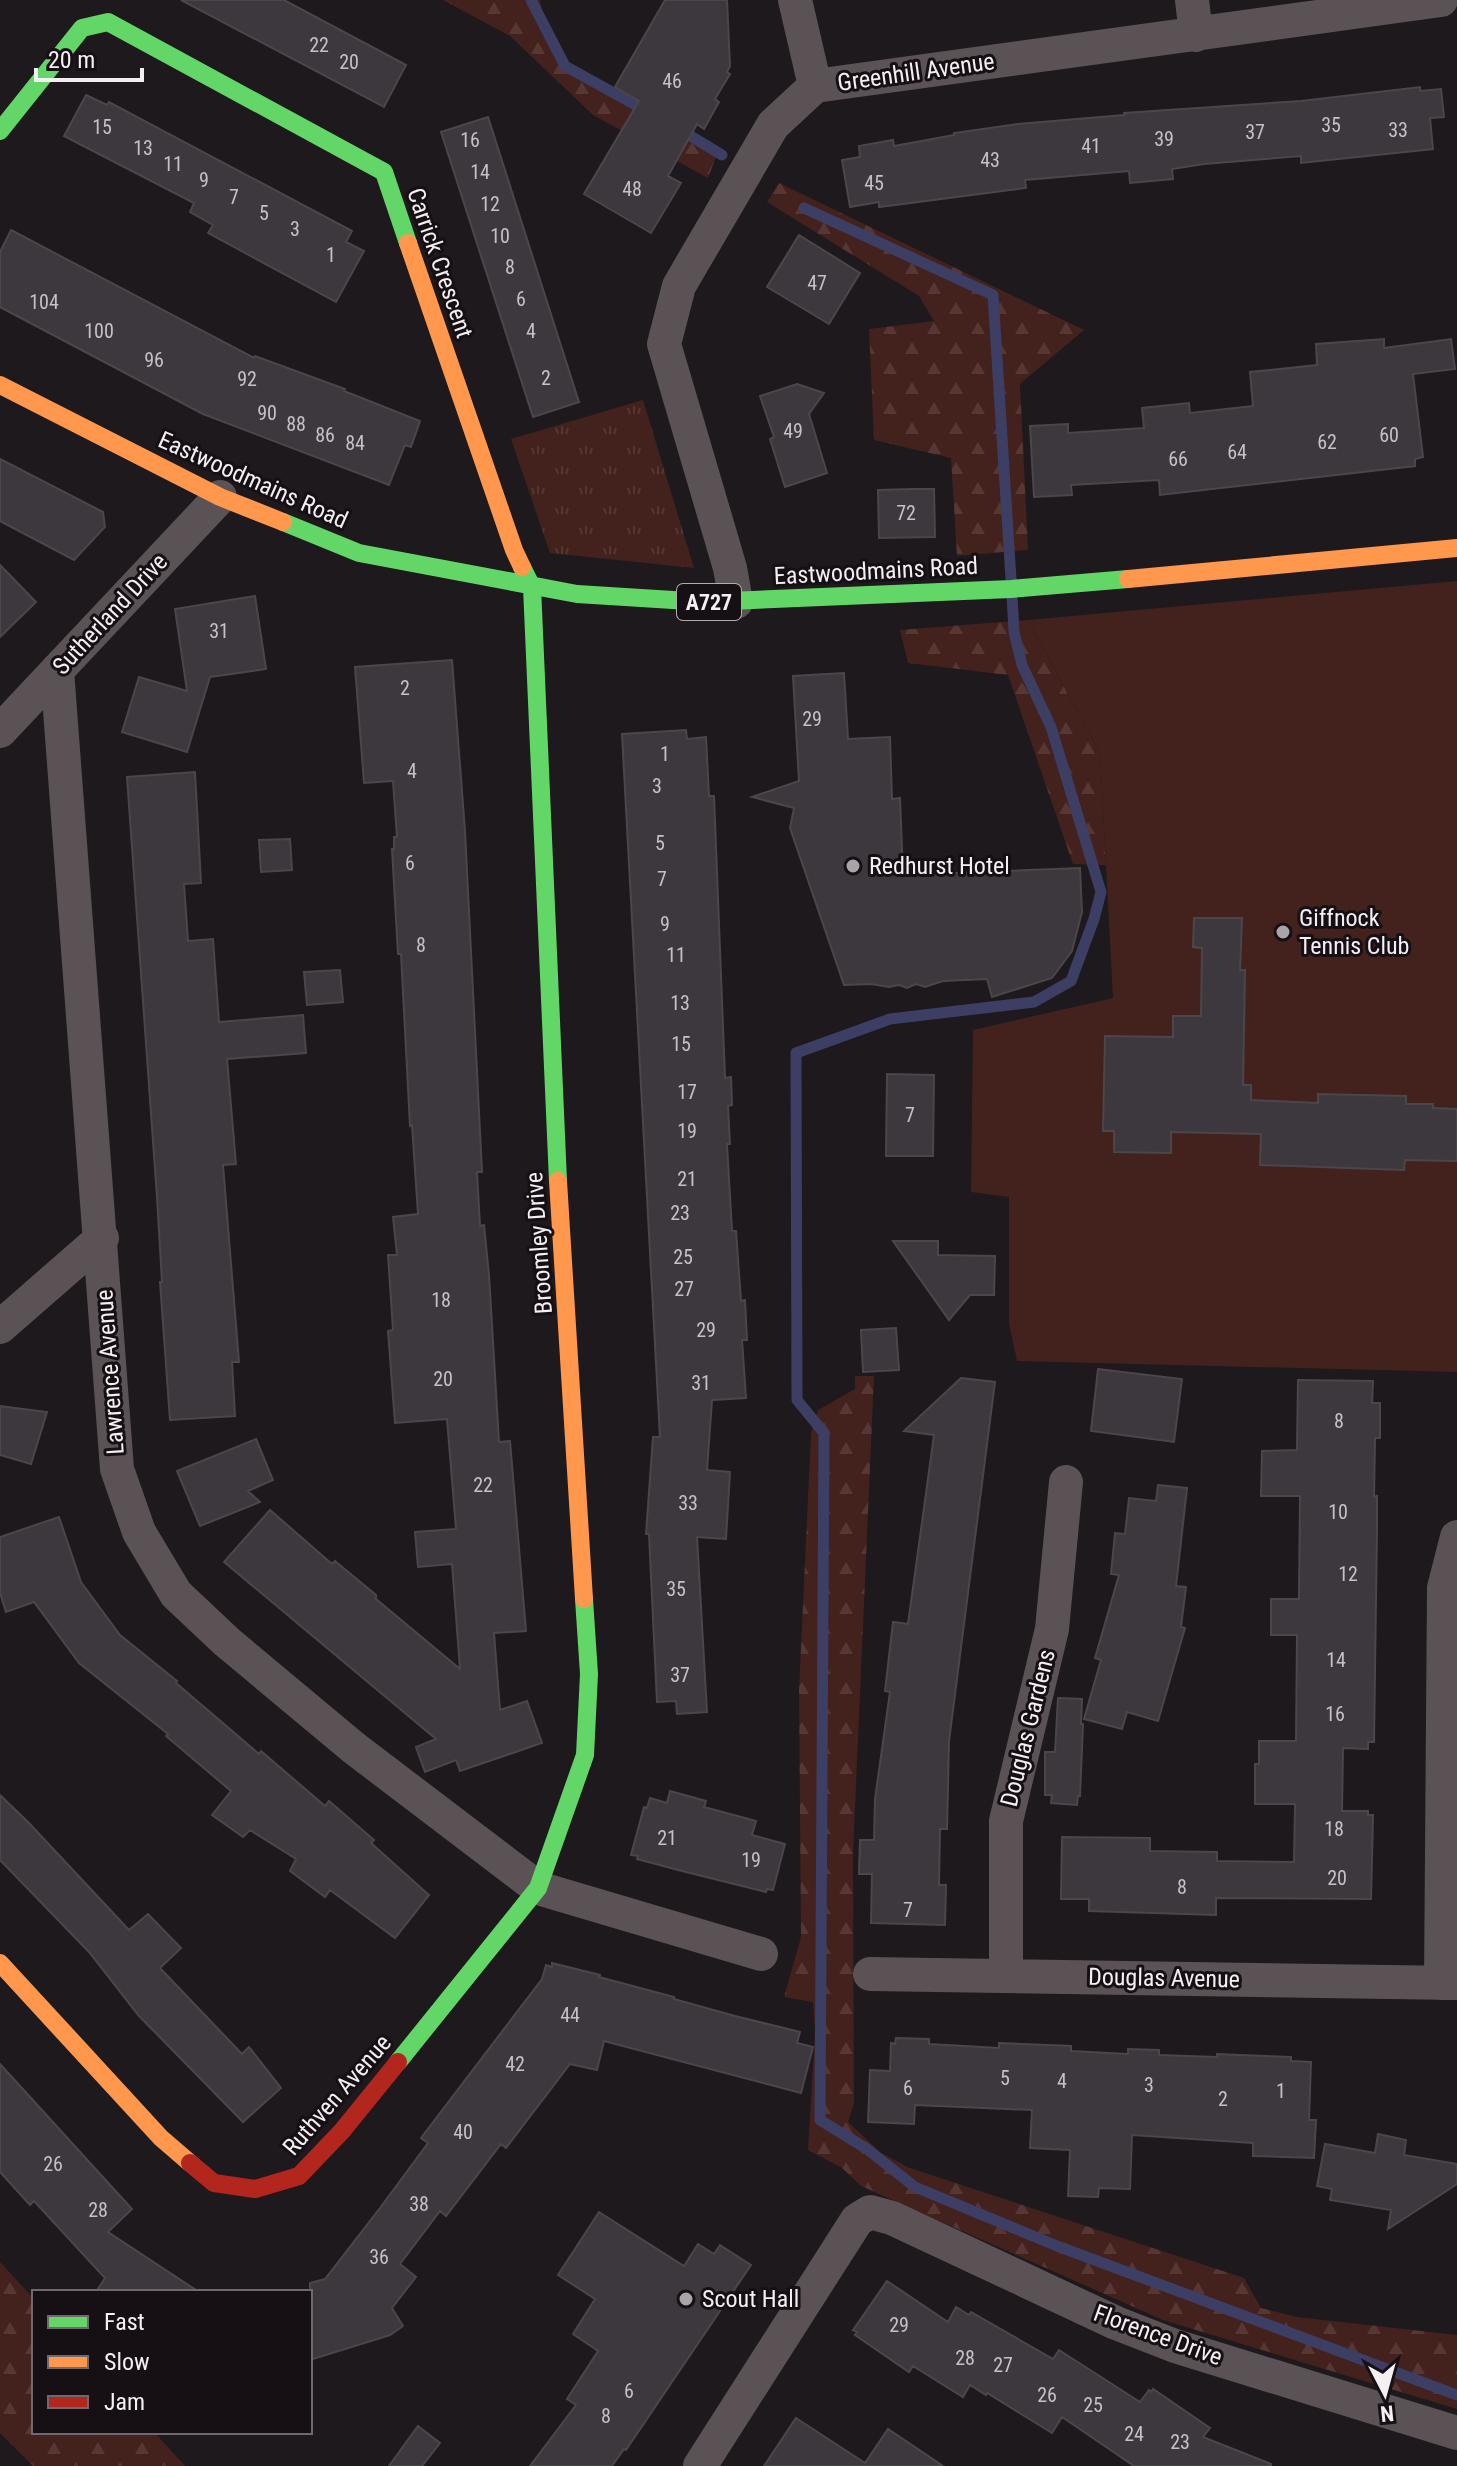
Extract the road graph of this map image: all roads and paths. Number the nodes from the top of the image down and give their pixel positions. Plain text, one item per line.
1 (795, 0) edge
2 (1192, 0) edge
3 (1441, 0) edge
4 (1196, 35) junction
5 (815, 86) junction
6 (0, 131) edge
7 (0, 385) edge
8 (220, 497) junction
9 (1457, 548) edge
10 (532, 587) junction
11 (736, 602) junction
12 (57, 670) junction
13 (0, 731) edge
14 (102, 1238) junction
15 (0, 1327) edge
16 (1066, 1482) dead end
17 (1457, 1537) edge
18 (538, 1888) junction
19 (761, 1954) dead end
20 (0, 1963) edge
21 (870, 1974) dead end
22 (1006, 1975) junction
23 (1449, 1983) edge
24 (1457, 2433) edge
25 (700, 2466) edge

1 - 5 street
2 - 4 street
3 - 4 street, Greenhill Avenue
4 - 5 street, Greenhill Avenue
5 - 11 street, Greenhill Avenue
6 - 10 street, Carrick Crescent
7 - 8 street, Eastwoodmains Road / A727
8 - 10 street, Eastwoodmains Road / A727
8 - 12 street, Sutherland Drive
9 - 11 street, Eastwoodmains Road / A727
10 - 11 street, Eastwoodmains Road / A727
10 - 18 street, Broomley Drive
12 - 13 street, Sutherland Drive
12 - 14 street, Lawrence Avenue
14 - 15 street
14 - 18 street, Lawrence Avenue
16 - 22 street, Douglas Gardens
17 - 23 street
18 - 19 street
18 - 20 street, Ruthven Avenue
21 - 22 street, Douglas Avenue
22 - 23 street, Douglas Avenue
24 - 25 street, Florence Drive

